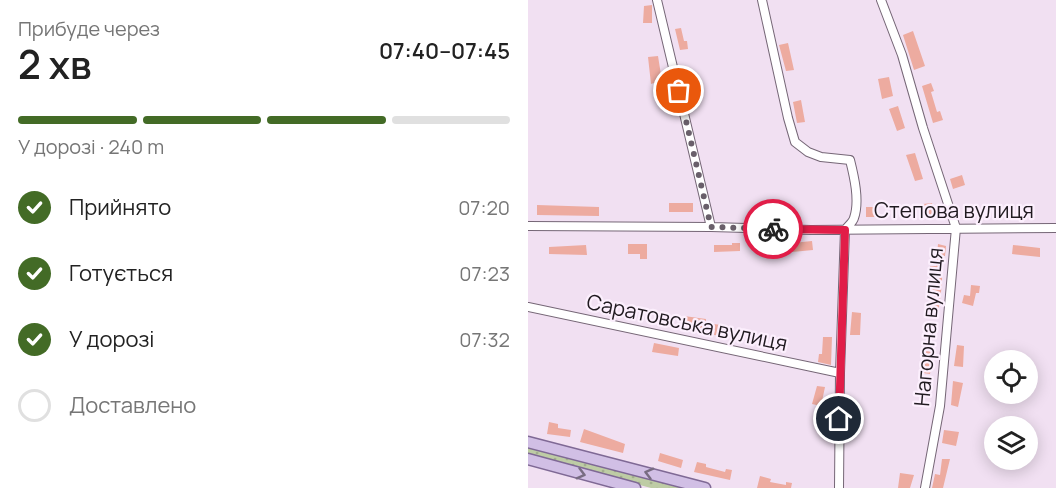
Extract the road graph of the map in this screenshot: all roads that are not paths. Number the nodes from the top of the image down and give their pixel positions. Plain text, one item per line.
1 (657, 0) edge
2 (762, 0) edge
3 (881, 0) edge
4 (528, 226) edge
5 (711, 227) junction
6 (956, 228) junction
7 (1056, 228) edge
8 (845, 230) junction
9 (528, 307) edge
10 (840, 373) junction
11 (528, 442) edge
12 (528, 459) edge
13 (635, 488) edge
14 (705, 488) edge
15 (839, 488) edge
16 (925, 488) edge

1 - 5 street
2 - 8 street
3 - 6 street, Нагорна вулиця
4 - 5 street, Степова вулиця
5 - 8 street, Степова вулиця
6 - 7 street, Степова вулиця
6 - 8 street, Степова вулиця
6 - 16 street, Нагорна вулиця
8 - 10 street
9 - 10 street, Саратовська вулиця
10 - 15 street
14 -> 11 main road
12 -> 13 main road

